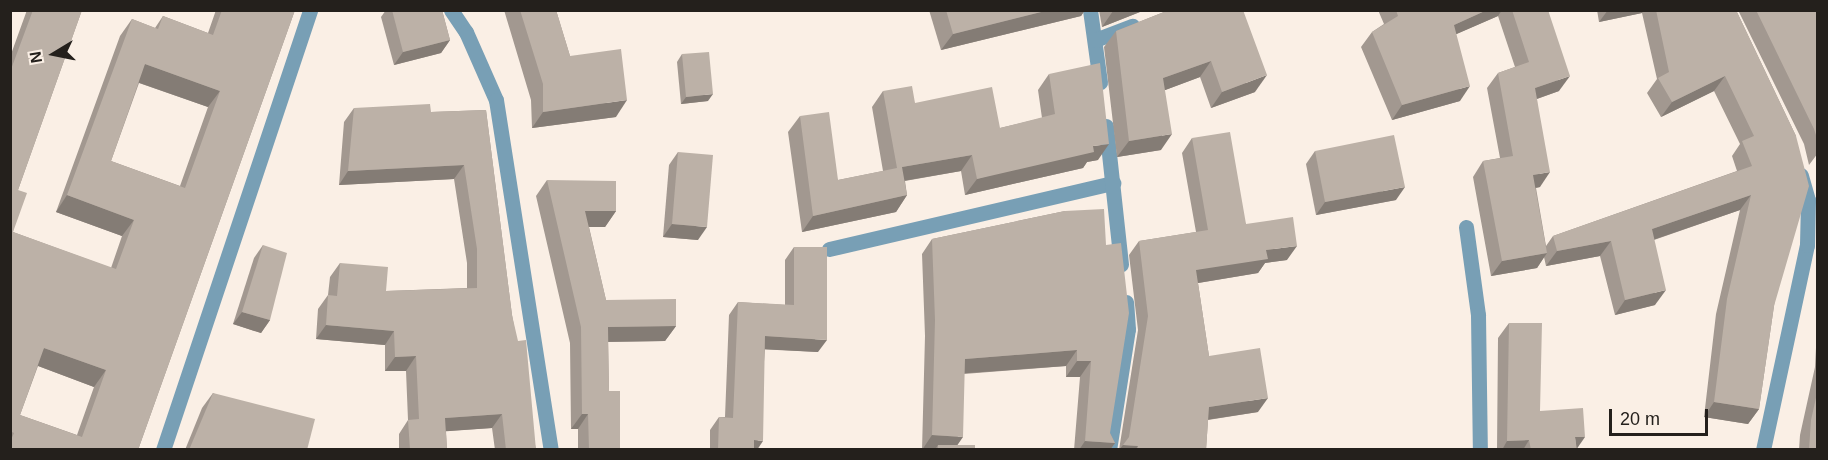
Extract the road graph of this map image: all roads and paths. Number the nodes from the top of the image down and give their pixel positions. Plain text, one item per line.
1 (310, 10) edge
2 (451, 10) edge
3 (1090, 10) edge
4 (1151, 19) edge
5 (1095, 40) junction
6 (1797, 158) edge
7 (1113, 183) junction
8 (1466, 227) dead end
9 (829, 249) edge
10 (163, 450) edge
11 (551, 450) edge
12 (1109, 450) edge
13 (1480, 450) edge
14 (1763, 450) edge

1 - 10 street
2 - 11 street
3 - 5 street
4 - 5 street
5 - 7 street
6 - 14 street
7 - 9 street
7 - 12 street
8 - 13 street

